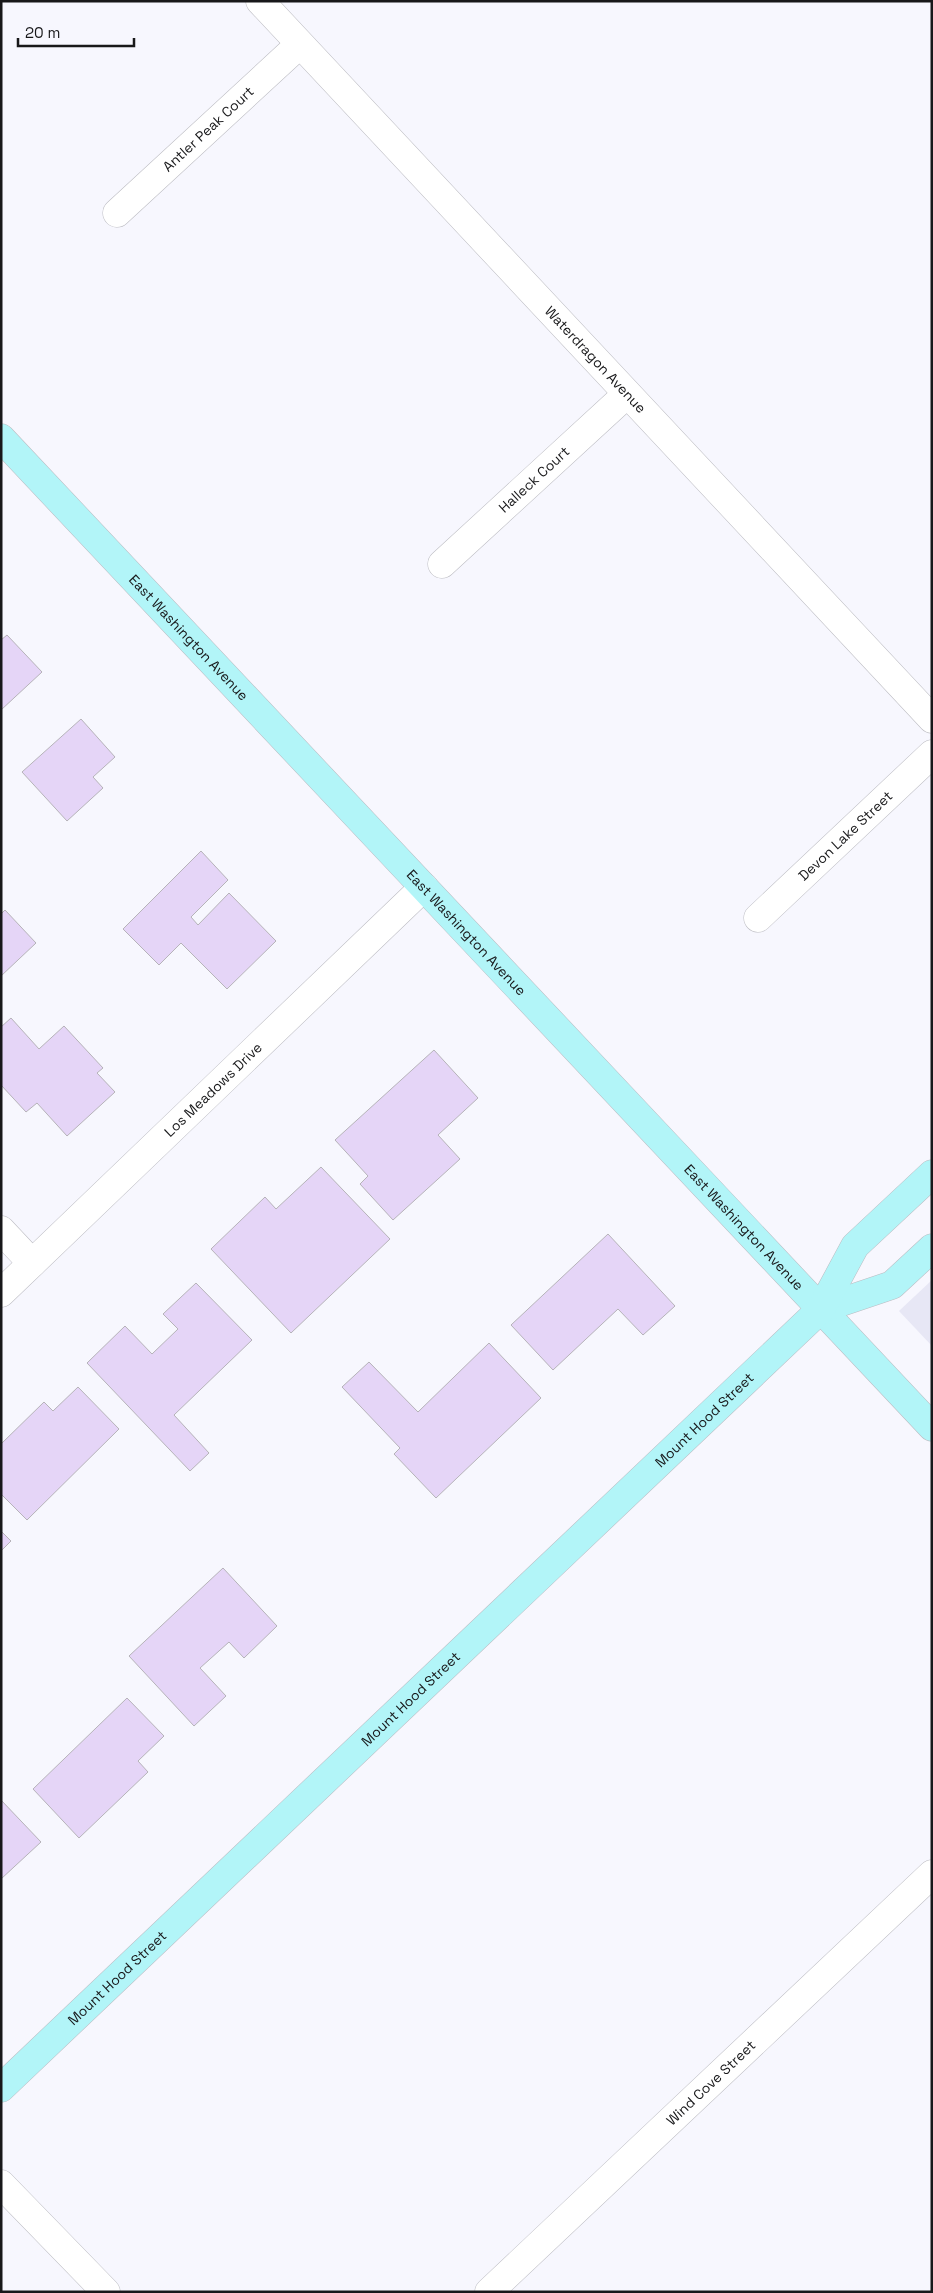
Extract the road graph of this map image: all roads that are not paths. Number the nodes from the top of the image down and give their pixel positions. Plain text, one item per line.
1 (260, 1) edge
2 (299, 45) junction
3 (117, 213) dead end
4 (627, 394) junction
5 (1, 438) edge
6 (442, 564) dead end
7 (932, 719) edge
8 (932, 754) edge
9 (424, 887) junction
10 (758, 918) dead end
11 (932, 1174) edge
12 (1, 1230) edge
13 (932, 1248) edge
14 (32, 1263) junction
15 (1, 1293) edge
16 (821, 1309) junction
17 (932, 1427) edge
18 (932, 1874) edge
19 (1, 2088) edge
20 (1, 2184) edge
21 (106, 2292) edge
22 (489, 2292) edge

1 - 2 street, Waterdragon Avenue
2 - 3 street, Antler Peak Court
2 - 4 street, Waterdragon Avenue
4 - 6 street, Halleck Court
4 - 7 street, Waterdragon Avenue
5 - 9 street, East Washington Avenue
8 - 10 street, Devon Lake Street
9 - 14 street, Los Meadows Drive
9 - 16 street, East Washington Avenue
11 - 16 street, Mount Hood Street
12 - 14 street
13 - 16 street, Mount Hood Street
14 - 15 street, Los Meadows Drive
16 - 17 street, East Washington Avenue
16 - 19 street, Mount Hood Street
18 - 22 street, Wind Cove Street
20 - 21 street

